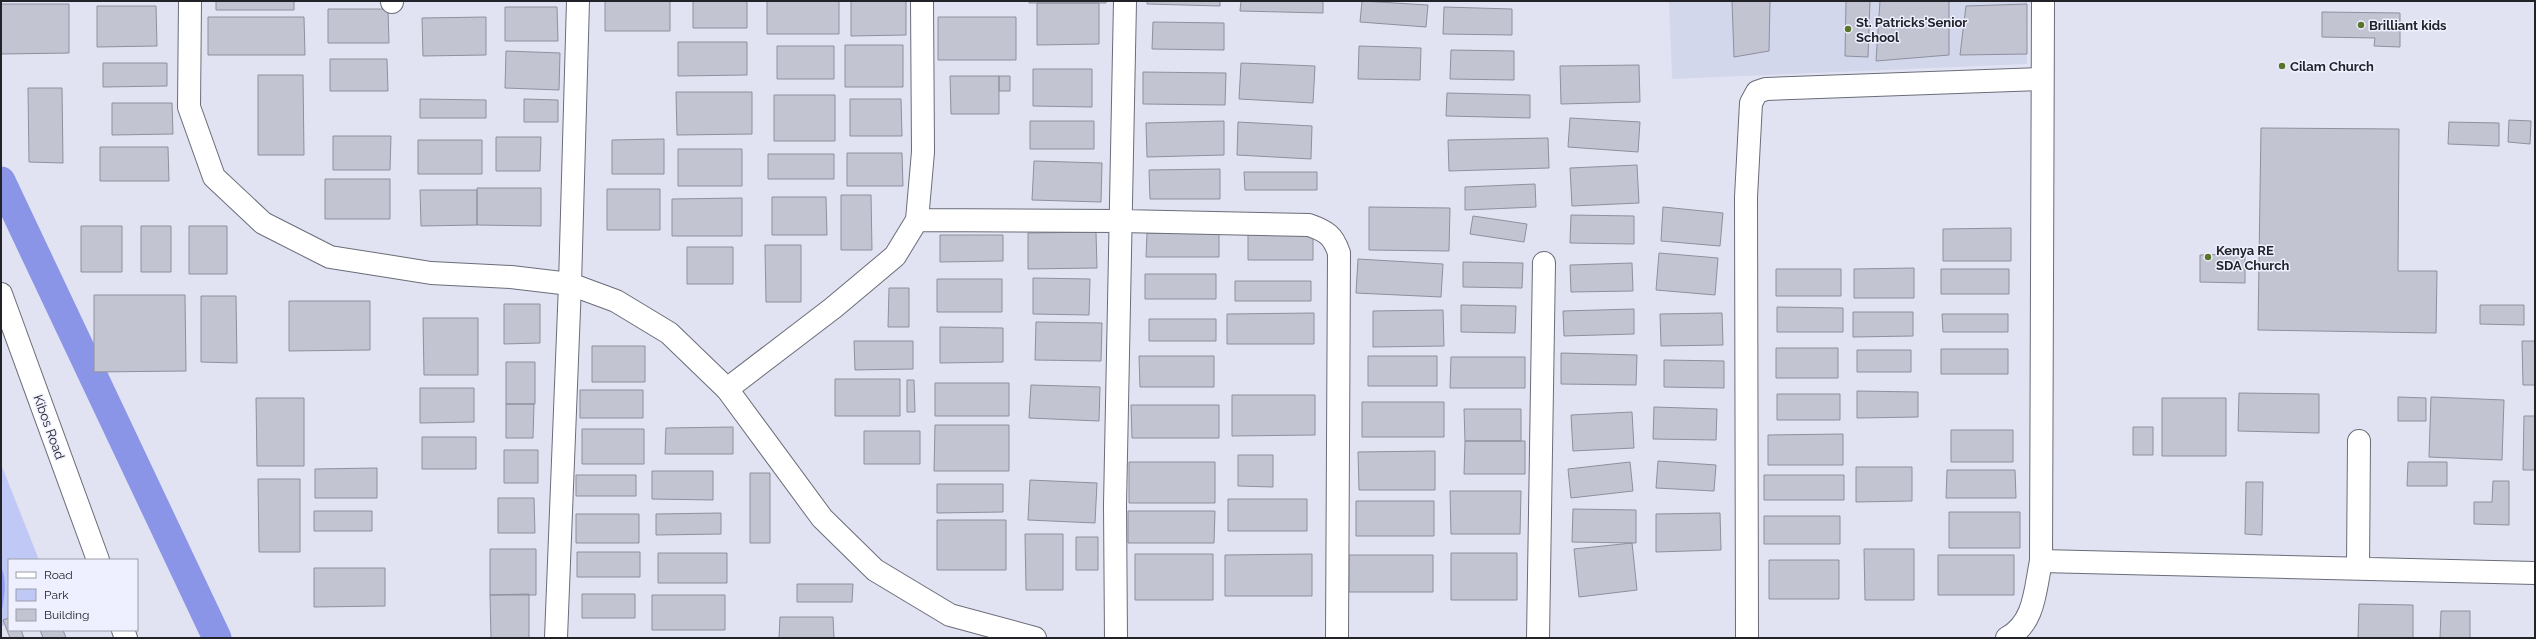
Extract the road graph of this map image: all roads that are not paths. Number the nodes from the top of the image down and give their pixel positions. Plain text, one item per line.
1 (190, 1) edge
2 (578, 1) edge
3 (922, 1) edge
4 (1125, 1) edge
5 (2043, 1) edge
6 (2042, 79) junction
7 (917, 220) junction
8 (1121, 221) junction
9 (1544, 263) dead end
10 (570, 284) junction
11 (1, 294) edge
12 (727, 389) junction
13 (2359, 441) dead end
14 (98, 559) edge
15 (2041, 562) junction
16 (2358, 568) junction
17 (2535, 573) edge
18 (556, 638) edge
19 (1035, 638) edge
20 (1116, 638) edge
21 (1337, 638) edge
22 (1538, 638) edge
23 (1747, 638) edge
24 (2007, 638) edge

1 - 10 street
2 - 10 street
3 - 7 street
4 - 8 street
5 - 6 street
6 - 15 street
6 - 23 street
7 - 8 street
7 - 12 street
8 - 20 street
8 - 21 street
9 - 22 street
10 - 12 street
10 - 18 street
11 - 14 street, Kibos Road
12 - 19 street
13 - 16 street
15 - 16 street
15 - 24 street
16 - 17 street

